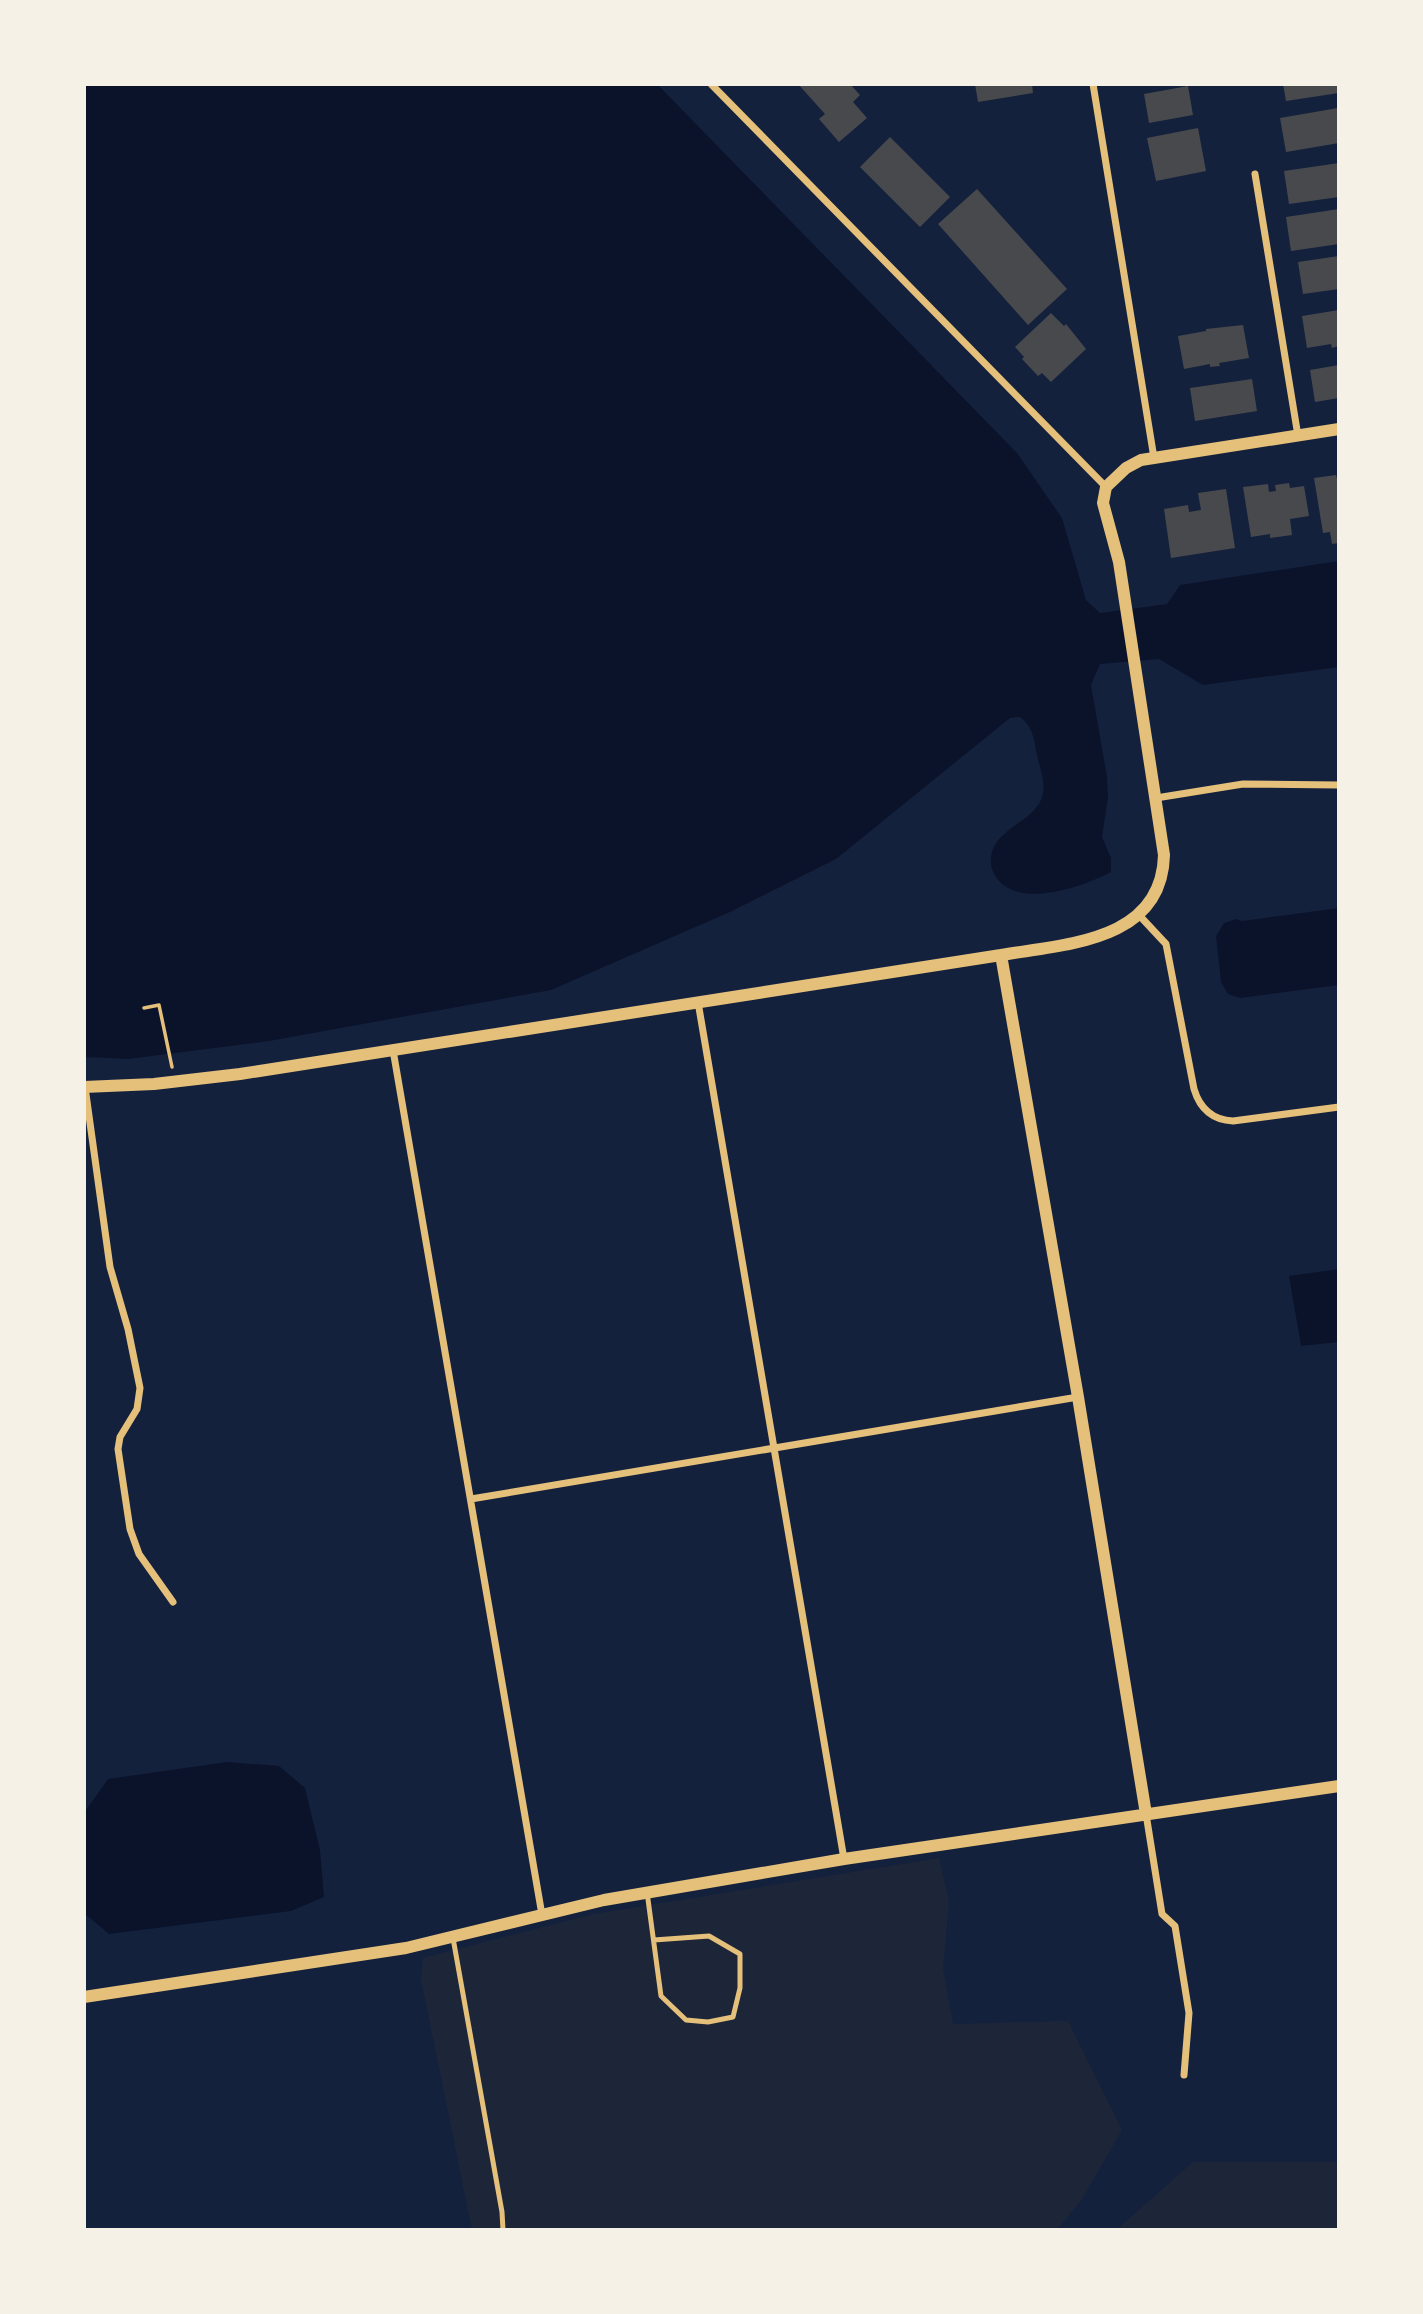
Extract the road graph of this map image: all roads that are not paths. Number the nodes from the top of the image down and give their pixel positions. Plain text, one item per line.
1 (711, 84) edge
2 (1093, 84) edge
3 (1255, 174) dead end
4 (1339, 429) edge
5 (1298, 436) junction
6 (1154, 458) junction
7 (1106, 487) junction
8 (1339, 785) edge
9 (1156, 799) junction
10 (1139, 914) junction
11 (1001, 954) junction
12 (698, 1001) junction
13 (393, 1050) junction
14 (84, 1087) edge
15 (1339, 1107) edge
16 (1078, 1397) junction
17 (773, 1447) junction
18 (471, 1499) junction
19 (173, 1602) dead end
20 (1339, 1786) edge
21 (1146, 1814) junction
22 (844, 1859) junction
23 (647, 1892) junction
24 (542, 1914) junction
25 (453, 1938) junction
26 (654, 1940) junction
27 (84, 1997) edge
28 (1184, 2075) dead end
29 (503, 2230) edge

1 - 7 street
2 - 6 street
3 - 5 street
4 - 5 street
5 - 6 street
6 - 7 street
7 - 9 street
8 - 9 street
9 - 10 street
10 - 11 street
10 - 15 street
11 - 12 street
11 - 16 street
12 - 13 street
12 - 17 street
13 - 14 street
13 - 18 street
14 - 19 street
16 - 17 street
16 - 21 street
17 - 18 street
17 - 22 street
18 - 24 street
20 - 21 street
21 - 22 street
21 - 28 street
22 - 23 street
23 - 24 street
23 - 26 lane
24 - 25 street
25 - 27 street
25 - 29 lane
26 - 26 lane

